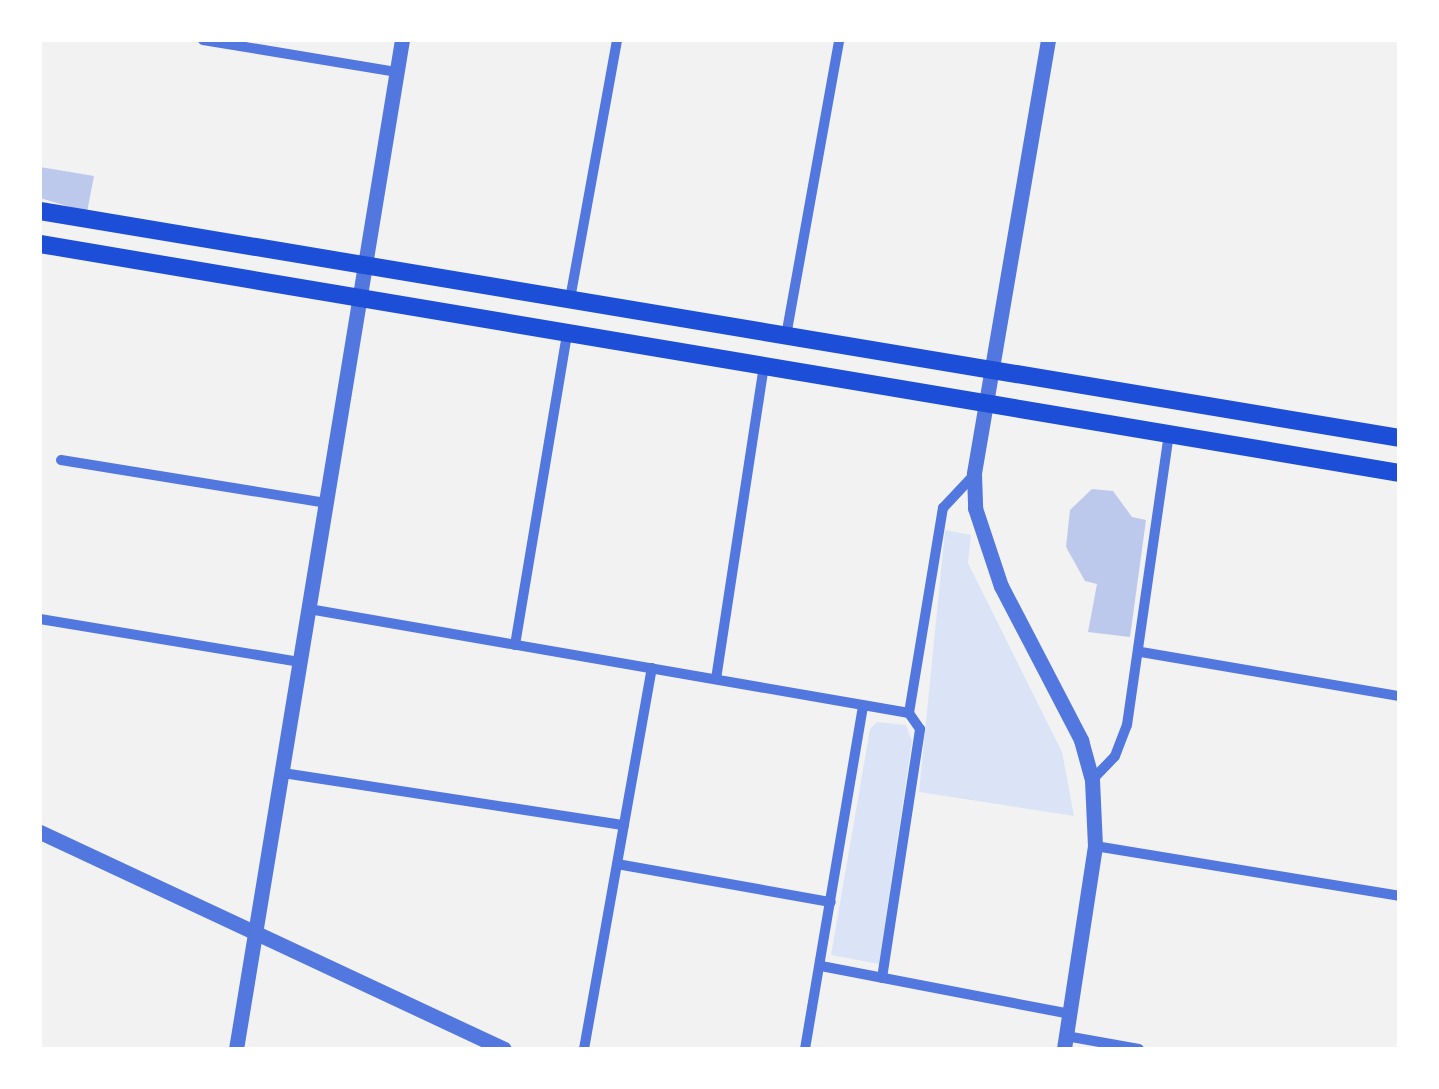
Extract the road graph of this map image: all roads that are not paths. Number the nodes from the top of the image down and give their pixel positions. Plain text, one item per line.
1 (203, 40) edge
2 (402, 40) edge
3 (617, 40) edge
4 (839, 40) edge
5 (1048, 40) edge
6 (397, 72) junction
7 (40, 211) edge
8 (40, 244) edge
9 (364, 265) junction
10 (358, 298) junction
11 (570, 300) junction
12 (567, 332) junction
13 (786, 336) junction
14 (764, 366) junction
15 (990, 370) junction
16 (986, 403) junction
17 (1169, 434) junction
18 (1399, 438) edge
19 (61, 460) dead end
20 (1399, 472) edge
21 (974, 474) junction
22 (326, 503) junction
23 (309, 609) junction
24 (40, 619) edge
25 (515, 644) junction
26 (1141, 652) junction
27 (300, 662) junction
28 (652, 668) junction
29 (716, 679) junction
30 (1399, 696) edge
31 (863, 706) junction
32 (909, 713) junction
33 (283, 772) junction
34 (1092, 780) junction
35 (624, 824) junction
36 (40, 832) edge
37 (1096, 846) junction
38 (616, 864) junction
39 (1399, 896) edge
40 (831, 902) junction
41 (258, 931) junction
42 (821, 966) junction
43 (882, 978) junction
44 (1070, 1014) junction
45 (1065, 1042) edge
46 (236, 1049) edge
47 (504, 1049) edge
48 (584, 1049) edge
49 (804, 1049) edge
50 (1139, 1049) edge

1 - 6 street
2 - 6 street
3 - 11 street
4 - 13 street
5 - 15 street
6 - 9 street
7 - 9 main road
8 - 10 main road
9 - 10 street
9 - 11 main road
10 - 12 main road
10 - 22 street
11 - 13 main road
12 - 14 main road
12 - 25 street
13 - 15 main road
14 - 16 main road
14 - 29 street
15 - 16 street
15 - 18 main road
16 - 17 main road
16 - 21 street
17 - 20 main road
17 - 26 street
19 - 22 street
21 - 32 street
21 - 34 street
22 - 23 street
23 - 25 street
23 - 27 street
24 - 27 street
25 - 28 street
26 - 30 street
26 - 34 street
27 - 33 street
28 - 29 street
28 - 35 street
29 - 31 street
31 - 32 street
31 - 40 street
32 - 43 street
33 - 35 street
33 - 41 street
34 - 37 street
35 - 38 street
36 - 41 street
37 - 39 street
37 - 44 street
38 - 40 street
38 - 48 street
40 - 42 street
41 - 46 street
41 - 47 street
42 - 43 street
42 - 49 street
43 - 44 street
44 - 45 street
45 - 50 street

